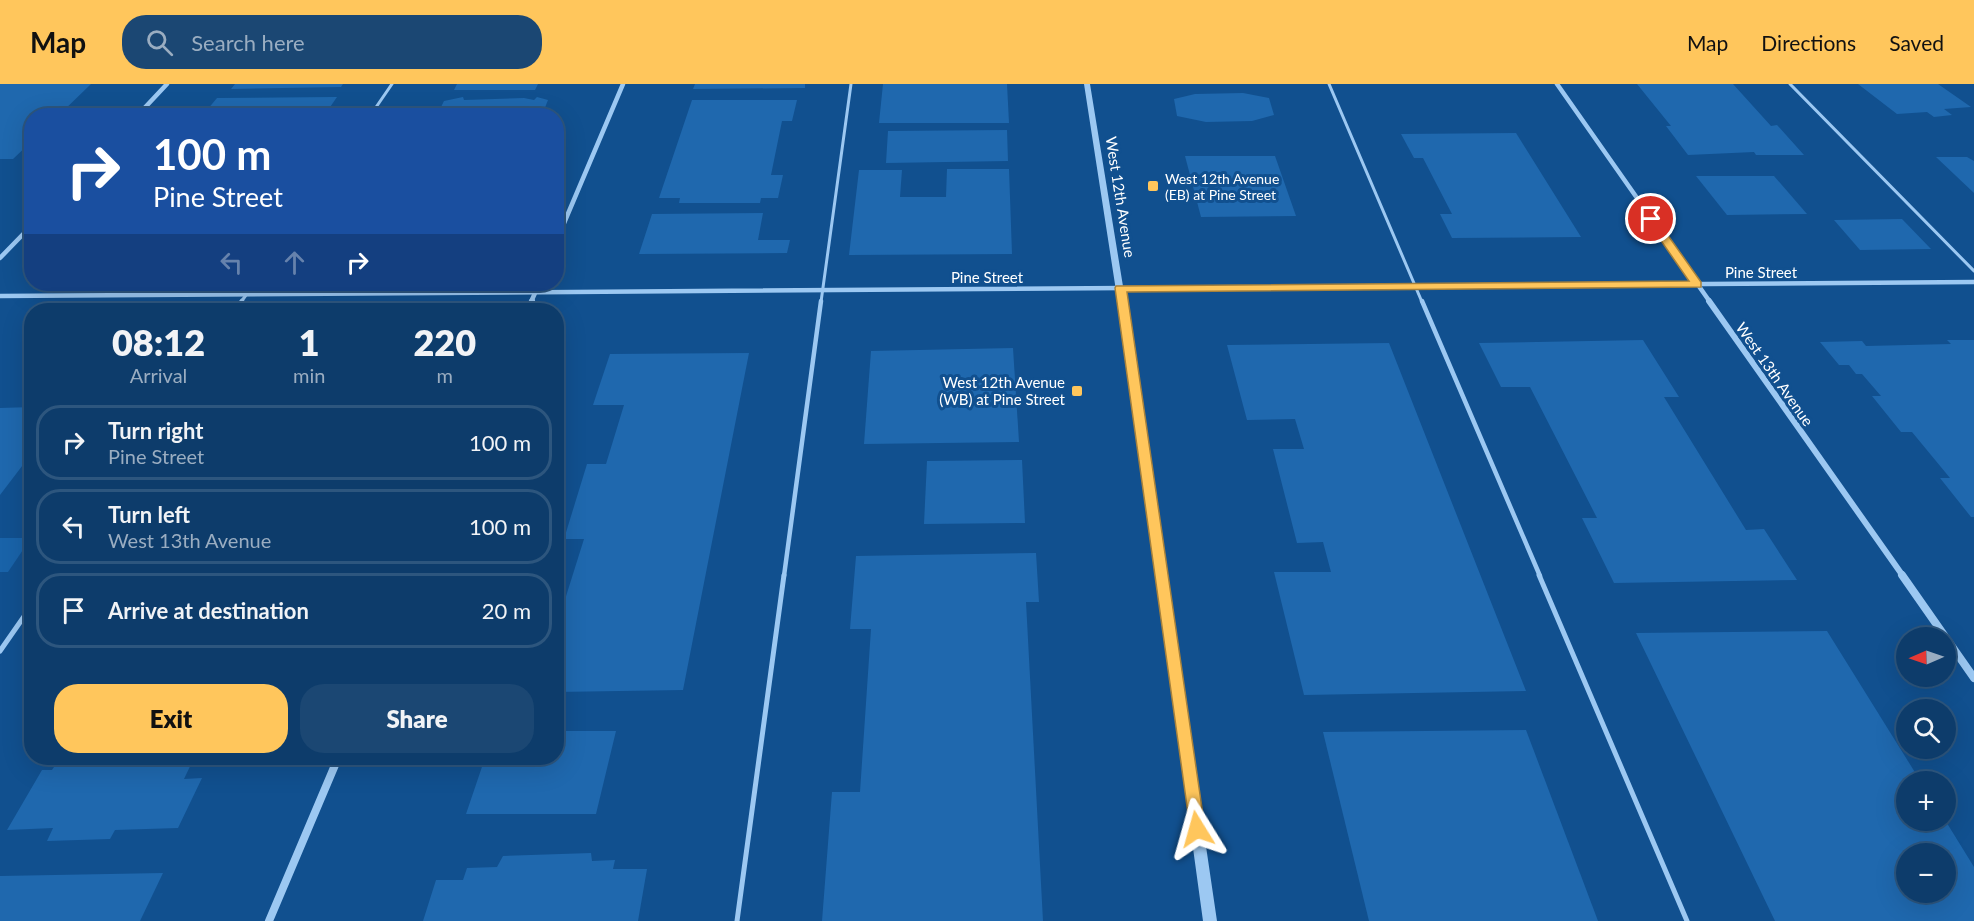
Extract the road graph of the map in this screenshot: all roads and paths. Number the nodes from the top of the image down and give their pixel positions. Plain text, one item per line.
1 (167, 84) edge
2 (392, 84) edge
3 (623, 84) edge
4 (851, 84) edge
5 (1087, 84) edge
6 (1329, 84) edge
7 (1557, 84) edge
8 (1790, 84) edge
9 (144, 108) edge
10 (376, 108) edge
11 (564, 223) edge
12 (24, 233) edge
13 (0, 258) edge
14 (1974, 271) edge
15 (1974, 282) edge
16 (1697, 284) junction
17 (1415, 286) junction
18 (1120, 288) junction
19 (823, 290) junction
20 (249, 291) edge
21 (535, 292) junction
22 (246, 295) junction
23 (0, 296) edge
24 (240, 303) edge
25 (531, 303) edge
26 (24, 616) edge
27 (0, 651) edge
28 (1974, 678) edge
29 (335, 765) edge
30 (269, 921) edge
31 (737, 921) edge
32 (1210, 921) edge
33 (1688, 921) edge

1 - 9 street
2 - 10 lane
3 - 11 street
4 - 19 lane
5 - 18 street, West 12th Avenue
6 - 17 lane
7 - 16 street, West 13th Avenue
8 - 14 lane
12 - 13 street
15 - 16 street, Pine Street
16 - 17 street, Pine Street
16 - 28 street, West 13th Avenue
17 - 18 street, Pine Street
17 - 33 lane
18 - 19 street, Pine Street
18 - 32 street, West 12th Avenue
19 - 21 street, Pine Street
19 - 31 lane
20 - 22 lane
21 - 22 street, Pine Street
21 - 25 street
22 - 23 street, Pine Street
22 - 24 lane
26 - 27 lane
29 - 30 street

